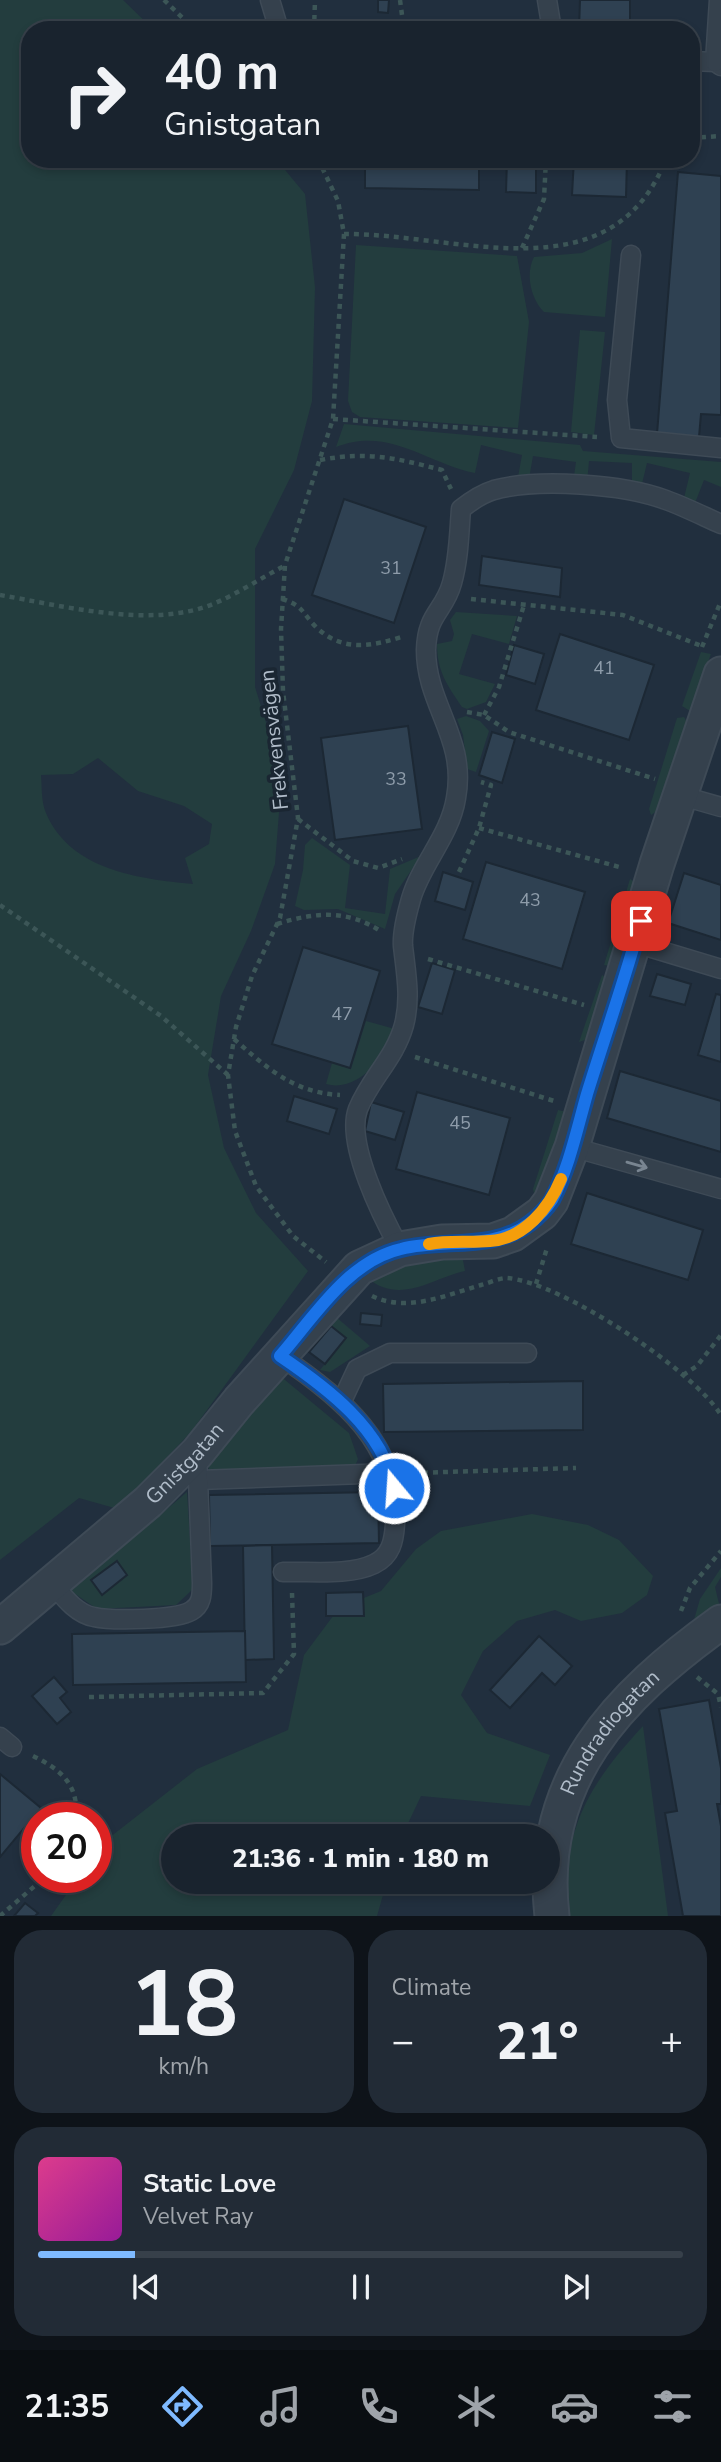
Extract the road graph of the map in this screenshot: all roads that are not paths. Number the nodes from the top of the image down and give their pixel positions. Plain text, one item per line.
1 (270, 0) edge
2 (547, 0) edge
3 (719, 0) edge
4 (276, 21) edge
5 (550, 21) edge
6 (700, 62) edge
7 (718, 64) edge
8 (631, 255) dead end
9 (721, 448) edge
10 (721, 524) edge
11 (710, 661) edge
12 (662, 788) junction
13 (721, 807) edge
14 (635, 943) junction
15 (721, 969) edge
16 (572, 1147) junction
17 (721, 1189) edge
18 (400, 1249) junction
19 (527, 1353) dead end
20 (280, 1356) junction
21 (342, 1401) junction
22 (197, 1467) junction
23 (391, 1473) junction
24 (287, 1572) road end
25 (52, 1583) junction
26 (721, 1622) edge
27 (0, 1627) edge
28 (552, 1916) edge

1 - 4 lane
2 - 5 lane
3 - 7 lane
6 - 7 lane
8 - 9 lane
10 - 18 lane
11 - 12 street, Gnistgatan
12 - 13 lane
12 - 14 street, Gnistgatan
14 - 15 lane
14 - 16 street, Gnistgatan
16 -> 17 lane
16 - 18 street, Gnistgatan
18 - 20 street, Gnistgatan
19 - 21 lane
20 - 21 lane
20 - 22 street, Gnistgatan
21 - 23 lane
22 - 23 lane
22 - 25 street, Gnistgatan
22 - 25 lane
23 - 24 lane
25 - 27 street, Gnistgatan
26 - 28 street, Rundradiogatan

